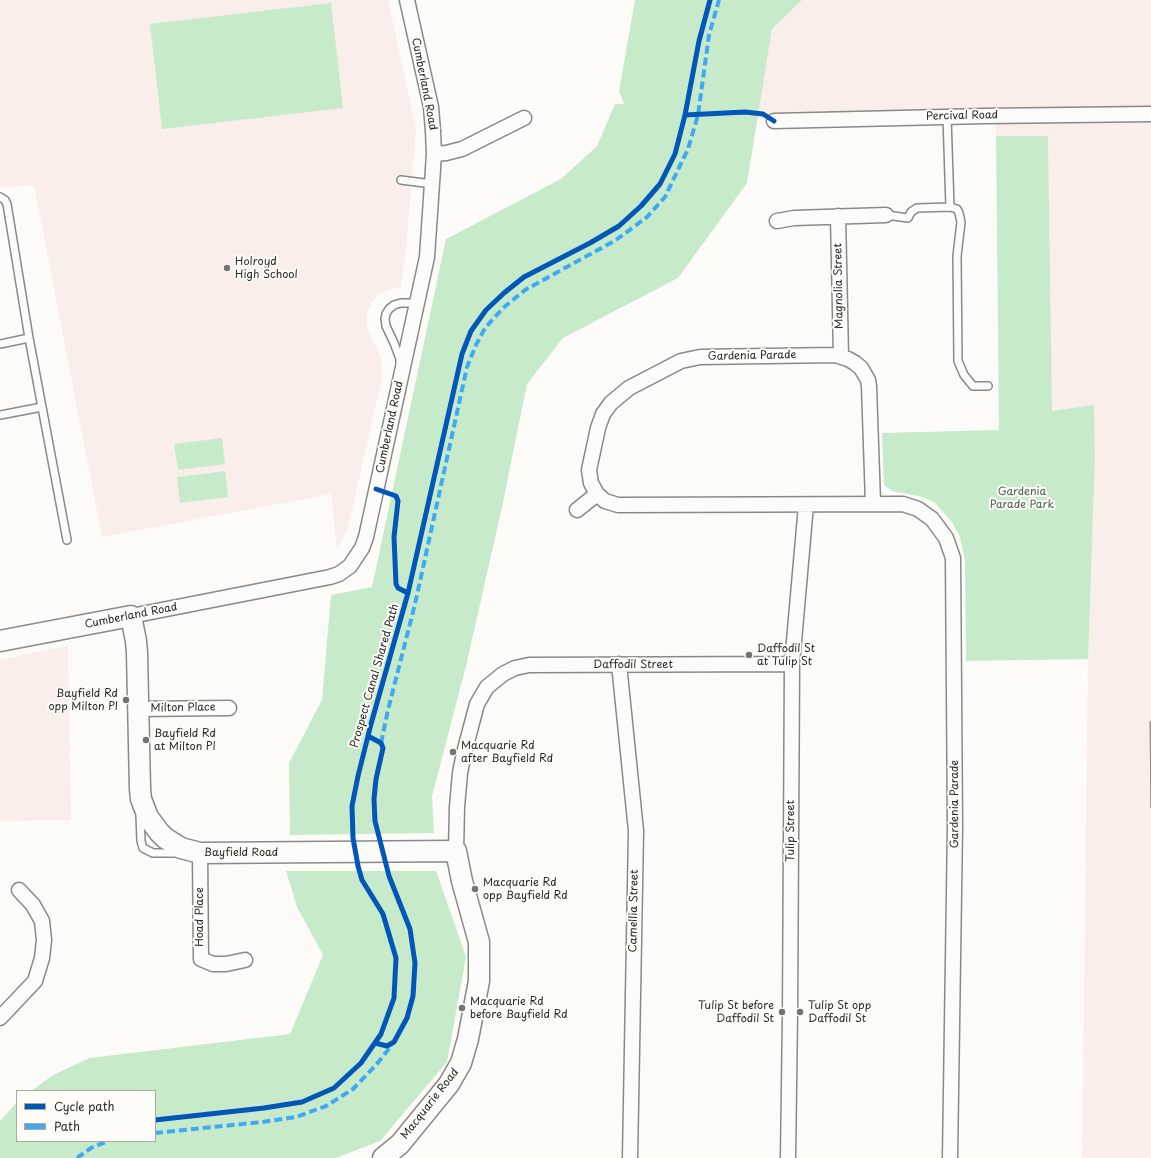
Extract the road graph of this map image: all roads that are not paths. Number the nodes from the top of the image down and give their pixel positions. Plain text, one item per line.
1 (407, 0) edge
2 (1151, 114) edge
3 (947, 117) junction
4 (524, 118) dead end
5 (774, 121) dead end
6 (434, 154) junction
7 (401, 180) dead end
8 (432, 184) junction
9 (0, 197) edge
10 (950, 207) junction
11 (886, 215) joint
12 (838, 216) junction
13 (777, 220) dead end
14 (418, 303) junction
15 (29, 338) junction
16 (0, 344) edge
17 (841, 356) junction
18 (400, 379) junction
19 (988, 386) dead end
20 (42, 407) junction
21 (0, 415) edge
22 (597, 494) junction
23 (873, 503) junction
24 (806, 505) junction
25 (577, 510) dead end
26 (66, 540) dead end
27 (130, 616) junction
28 (0, 641) edge
29 (619, 664) junction
30 (792, 664) junction
31 (483, 691) joint
32 (230, 708) dead end
33 (138, 709) junction
34 (456, 851) junction
35 (200, 853) junction
36 (19, 890) dead end
37 (245, 960) dead end
38 (0, 1018) edge
39 (383, 1158) edge
40 (630, 1158) edge
41 (788, 1158) edge
42 (950, 1158) edge

1 - 6 street, Cumberland Road
2 - 3 street, Percival Road
3 - 5 street, Percival Road
3 - 10 lane
4 - 6 street
6 - 8 street, Cumberland Road
7 - 8 lane
8 - 14 street, Cumberland Road
9 - 15 lane
10 - 11 lane
10 - 19 lane
11 - 12 street
12 - 13 street
12 - 17 street, Magnolia Street
14 - 18 street, Cumberland Road
14 - 18 lane
15 - 16 lane
15 - 20 lane
17 - 22 street, Gardenia Parade
17 - 23 street, Gardenia Parade
18 - 27 street, Cumberland Road
20 - 21 lane
20 - 26 lane
22 - 24 street, Gardenia Parade
22 - 25 street
23 - 24 street, Gardenia Parade
23 - 42 street, Gardenia Parade
24 - 30 street, Tulip Street
27 - 28 street, Cumberland Road
27 - 33 street, Bayfield Road
29 - 30 street, Daffodil Street
29 - 31 street, Daffodil Street
29 - 40 street, Camellia Street
30 - 41 street, Tulip Street
31 - 34 street, Macquarie Road
32 - 33 street, Milton Place
33 - 35 street, Bayfield Road
34 - 35 street, Bayfield Road
34 - 39 street, Macquarie Road
35 - 37 street, Hoad Place
36 - 38 street

